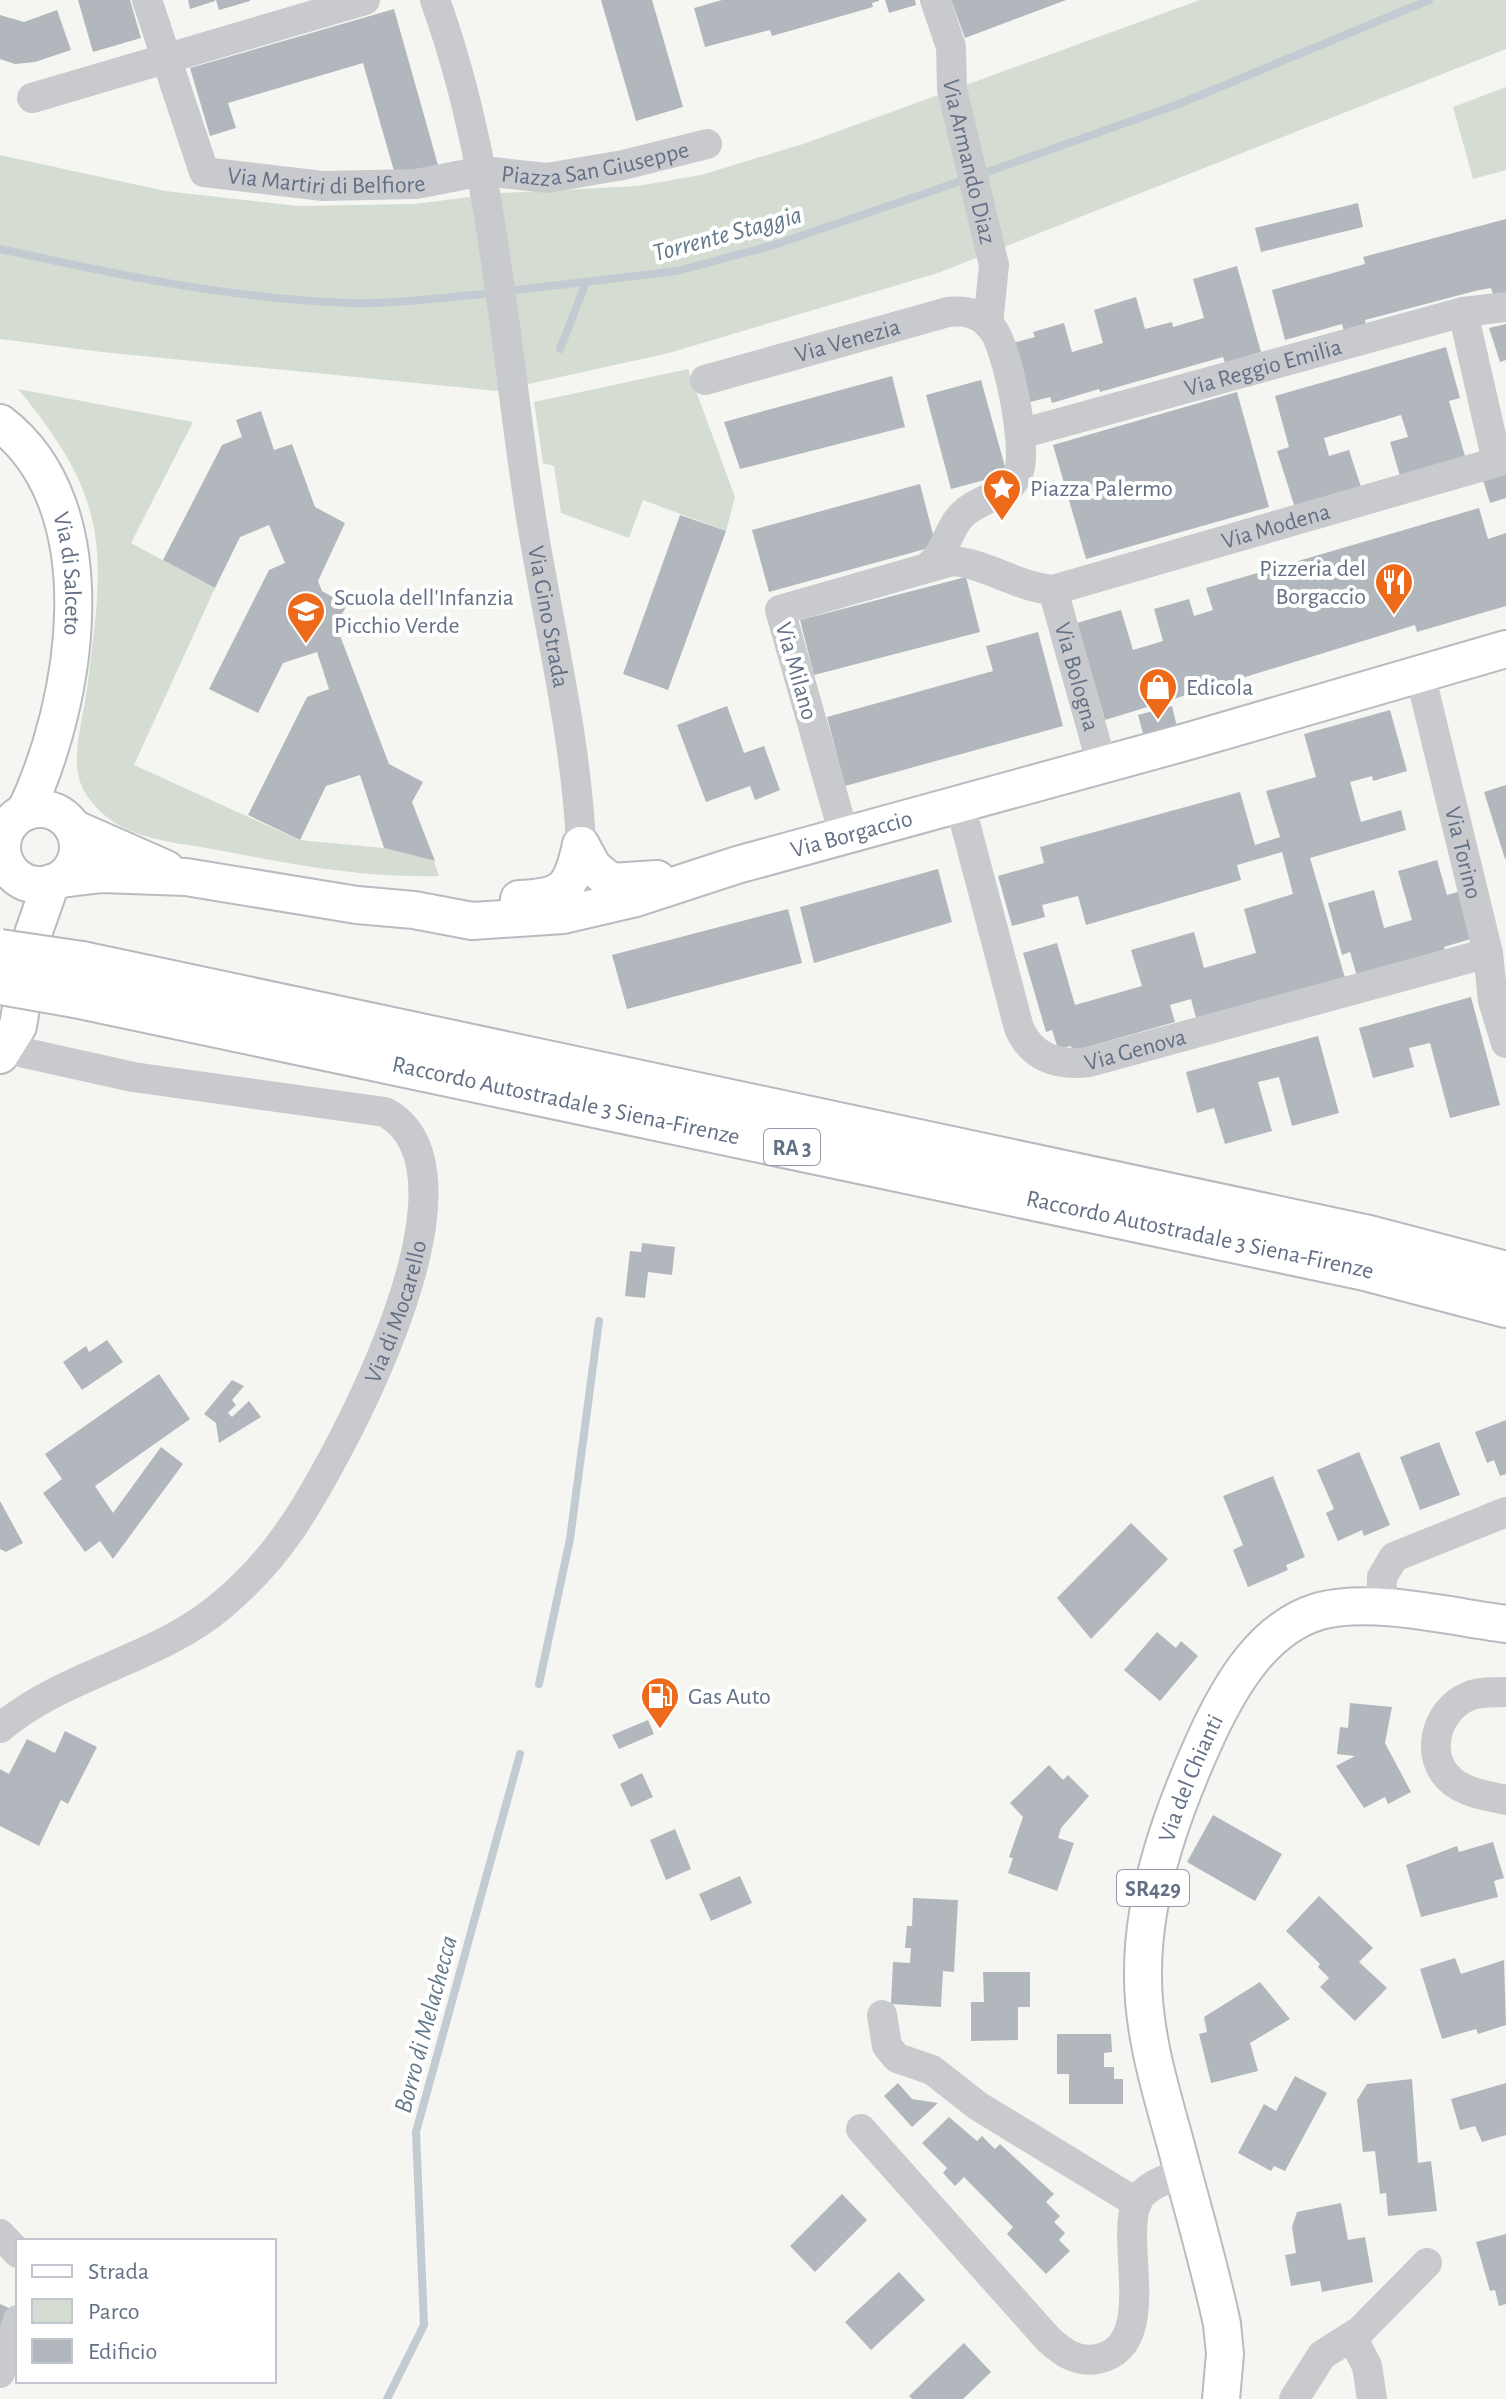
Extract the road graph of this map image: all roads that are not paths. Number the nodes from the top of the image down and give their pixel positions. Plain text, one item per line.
1 (147, 0) edge
2 (365, 0) edge
3 (435, 0) edge
4 (935, 0) edge
5 (164, 59) junction
6 (32, 98) dead end
7 (707, 144) dead end
8 (485, 183) junction
9 (1506, 307) edge
10 (1463, 312) junction
11 (988, 324) junction
12 (705, 380) dead end
13 (0, 423) edge
14 (1020, 434) junction
15 (929, 566) junction
16 (1053, 590) junction
17 (1506, 649) edge
18 (1420, 674) junction
19 (53, 743) junction
20 (1102, 765) junction
21 (960, 804) junction
22 (25, 812) junction
23 (70, 823) junction
24 (844, 835) junction
25 (581, 845) junction
26 (737, 865) junction
27 (186, 877) junction
28 (47, 882) junction
29 (414, 910) junction
30 (16, 942) edge
31 (1488, 953) junction
32 (79, 980) junction
33 (0, 983) edge
34 (1505, 1035) edge
35 (4, 1052) edge
36 (1506, 1273) edge
37 (1506, 1306) edge
38 (1506, 1512) edge
39 (1381, 1609) junction
40 (1506, 1624) edge
41 (1506, 1692) edge
42 (0, 1728) edge
43 (1506, 1800) edge
44 (882, 2015) dead end
45 (861, 2129) dead end
46 (1183, 2173) junction
47 (1137, 2203) junction
48 (0, 2234) edge
49 (16, 2251) edge
50 (1427, 2263) dead end
51 (16, 2326) edge
52 (1352, 2337) junction
53 (0, 2373) edge
54 (1221, 2399) edge
55 (1294, 2399) edge
56 (1372, 2399) edge

1 - 5 street, Via Martiri di Belfiore
2 - 5 street
3 - 8 street, Via Gino Strada
4 - 11 street, Via Armando Diaz
5 - 6 street
5 - 8 street, Via Martiri di Belfiore
7 - 8 street, Piazza San Giuseppe
8 - 25 street, Via Gino Strada
9 - 10 street, Via Reggio Emilia
10 - 14 street, Via Reggio Emilia
10 - 16 street, Via Modena
11 - 12 street, Via Venezia
11 - 14 street
13 - 19 main road, Via di Salceto
14 - 15 street
15 - 16 street
15 - 24 street, Via Milano
16 - 20 street, Via Bologna
17 - 18 main road, Via Borgaccio
18 - 20 main road, Via Borgaccio
18 - 31 street, Via Torino
19 - 22 main road, Via di Salceto
19 - 23 main road, Via di Salceto
20 - 21 main road, Via Borgaccio
21 - 24 main road, Via Borgaccio
21 - 31 street, Via Genova
22 - 23 main road
22 - 28 main road
23 - 27 main road, Via Borgaccio
23 - 28 main road
24 - 26 main road, Via Borgaccio
25 - 26 main road
25 - 29 main road
26 - 29 main road, Via Borgaccio
27 - 28 main road, Via Borgaccio
27 - 29 main road, Via Borgaccio
28 - 30 main road
30 - 32 highway, Raccordo Autostradale 3 Siena-Firenze / RA 3, bridge
30 - 35 main road
31 - 34 street, Via Torino
32 - 33 highway, Raccordo Autostradale 3 Siena-Firenze / RA 3, bridge
32 - 36 highway, Raccordo Autostradale 3 Siena-Firenze / RA 3
32 - 37 highway, Raccordo Autostradale 3 Siena-Firenze / RA 3
35 - 42 street, Via di Mocarello
38 - 39 street
39 - 40 main road, Via del Chianti / SR429
39 - 46 main road, Via del Chianti / SR429
41 - 43 street
44 - 47 street
45 - 47 street
46 - 47 street
46 - 54 main road, Via del Chianti / SR429
48 - 49 street
50 - 52 street
51 - 53 street
52 - 55 street
52 - 56 street

